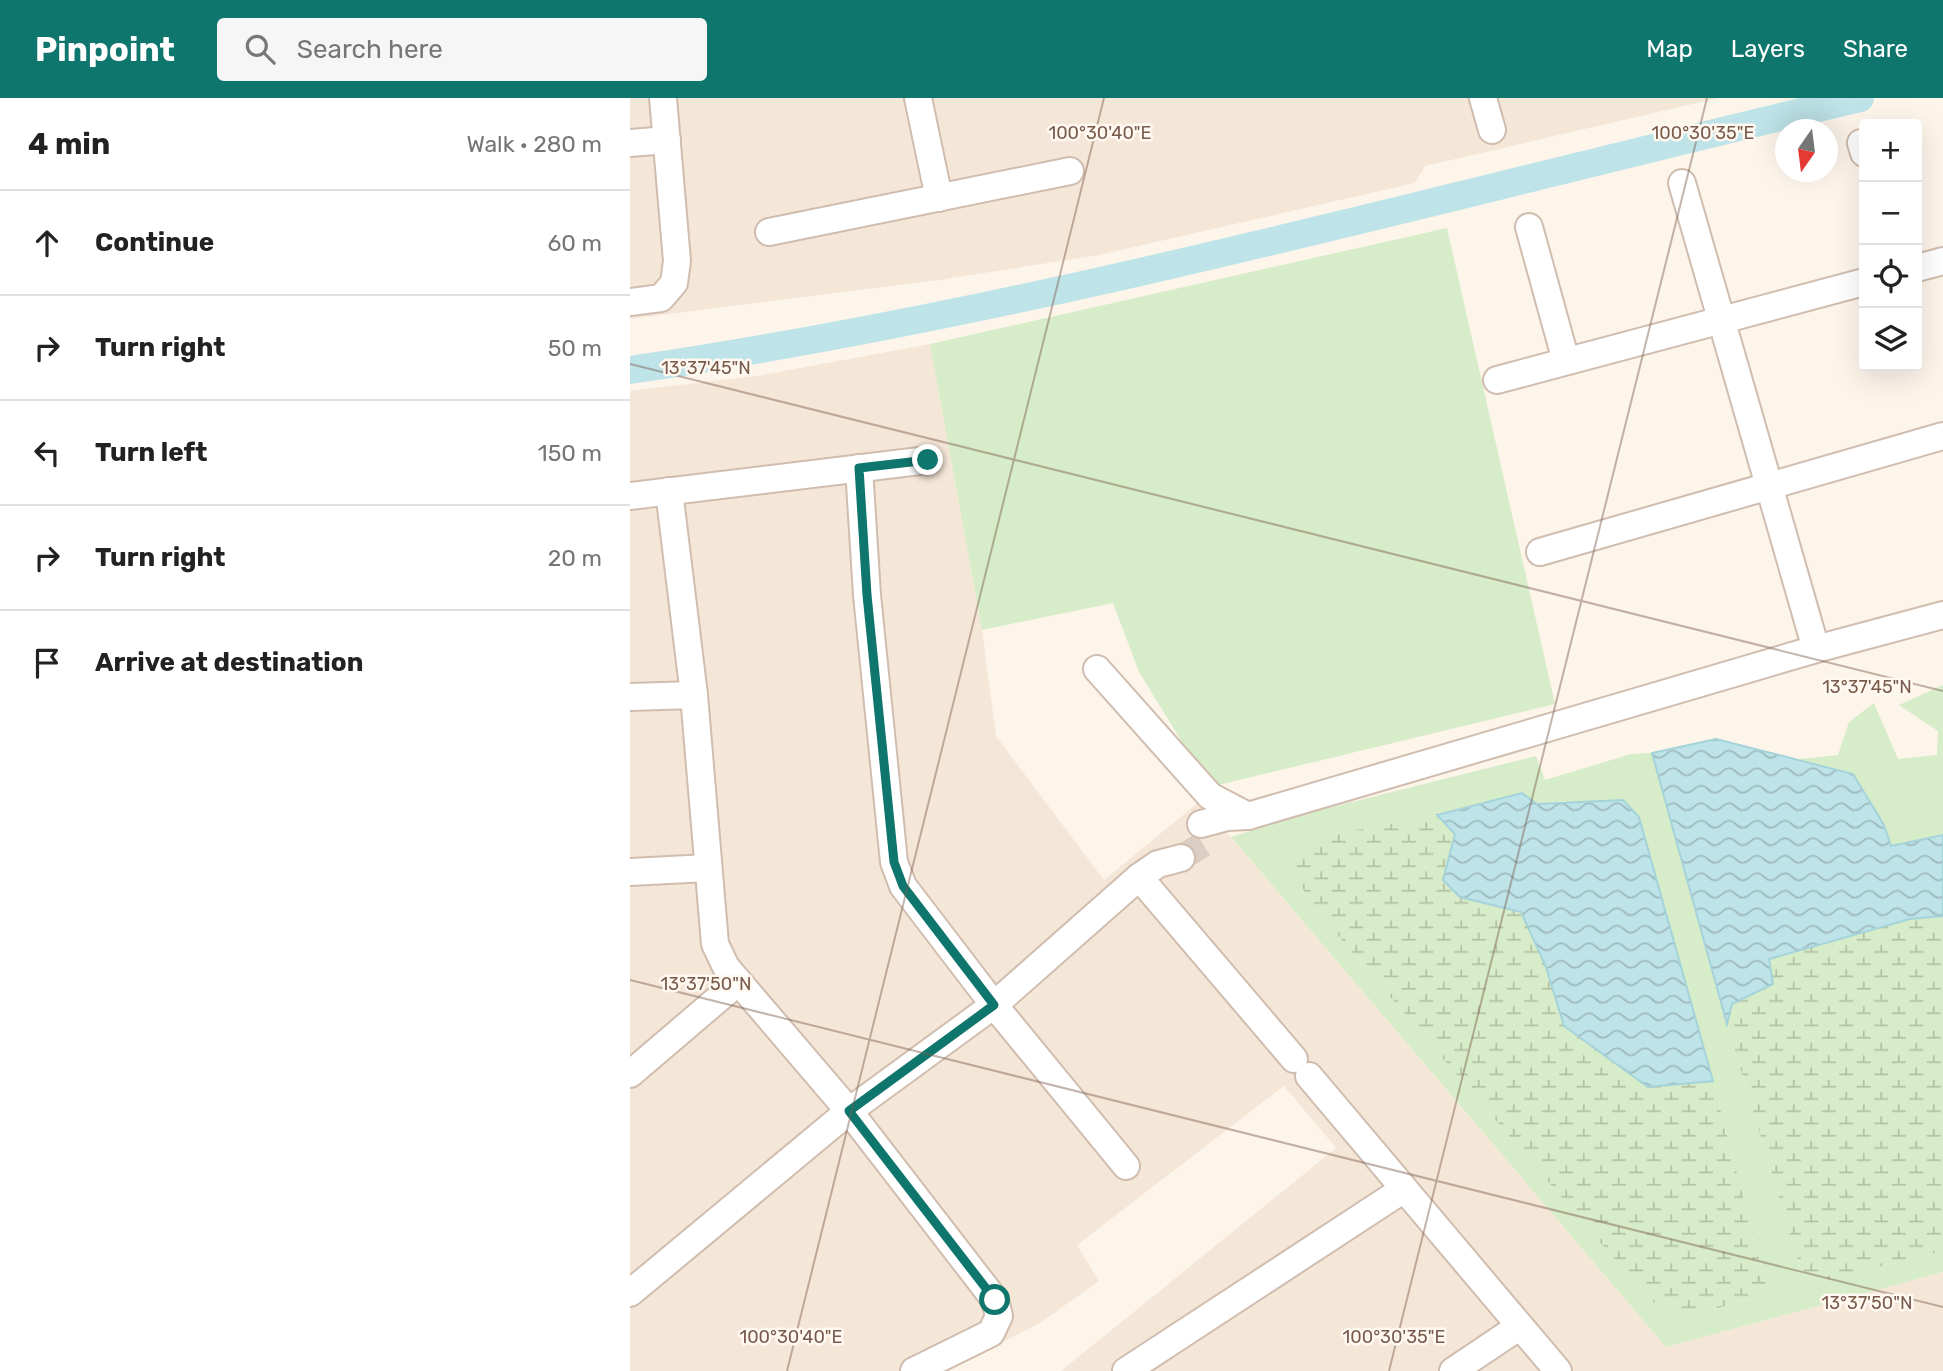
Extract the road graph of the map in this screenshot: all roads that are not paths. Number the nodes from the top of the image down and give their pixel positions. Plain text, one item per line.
1 (663, 98) edge
2 (918, 98) edge
3 (1483, 98) edge
4 (1492, 130) dead end
5 (667, 140) junction
6 (630, 143) edge
7 (1070, 171) dead end
8 (1682, 183) dead end
9 (939, 198) junction
10 (1529, 227) dead end
11 (769, 232) dead end
12 (1943, 261) edge
13 (1922, 267) edge
14 (1859, 283) edge
15 (630, 302) edge
16 (1721, 320) junction
17 (1566, 361) junction
18 (1497, 380) dead end
19 (1943, 436) edge
20 (928, 460) dead end
21 (859, 468) junction
22 (1769, 486) junction
23 (669, 491) junction
24 (630, 496) edge
25 (1540, 552) dead end
26 (1943, 615) edge
27 (1816, 649) junction
28 (1097, 669) dead end
29 (694, 695) junction
30 (630, 697) edge
31 (1248, 816) junction
32 (1207, 831) tunnel mouth
33 (708, 868) junction
34 (630, 872) edge
35 (738, 982) junction
36 (994, 1005) junction
37 (630, 1074) edge
38 (849, 1111) junction
39 (1126, 1166) dead end
40 (1404, 1189) junction
41 (630, 1293) edge
42 (1520, 1326) junction
43 (914, 1371) edge
44 (1126, 1371) edge
45 (1453, 1371) edge
46 (1558, 1371) edge

1 - 5 street
2 - 9 street
3 - 4 street
5 - 6 street
5 - 15 street
7 - 9 street
8 - 16 street
9 - 11 street
10 - 17 street
12 - 13 street
14 - 16 street
16 - 17 street
16 - 22 street
17 - 18 street
19 - 22 street
20 - 21 street
21 - 23 street
21 - 36 street
22 - 25 street
22 - 27 street
23 - 24 street
23 - 29 street
26 - 27 street
27 - 31 street
28 - 31 street
29 - 30 street
29 - 33 street
31 - 32 street
33 - 34 street
33 - 35 street
35 - 37 street
35 - 38 street
36 - 38 street
36 - 39 street
36 - 40 street
38 - 41 street
38 - 43 street
40 - 42 street
40 - 44 street
42 - 45 street
42 - 46 street

